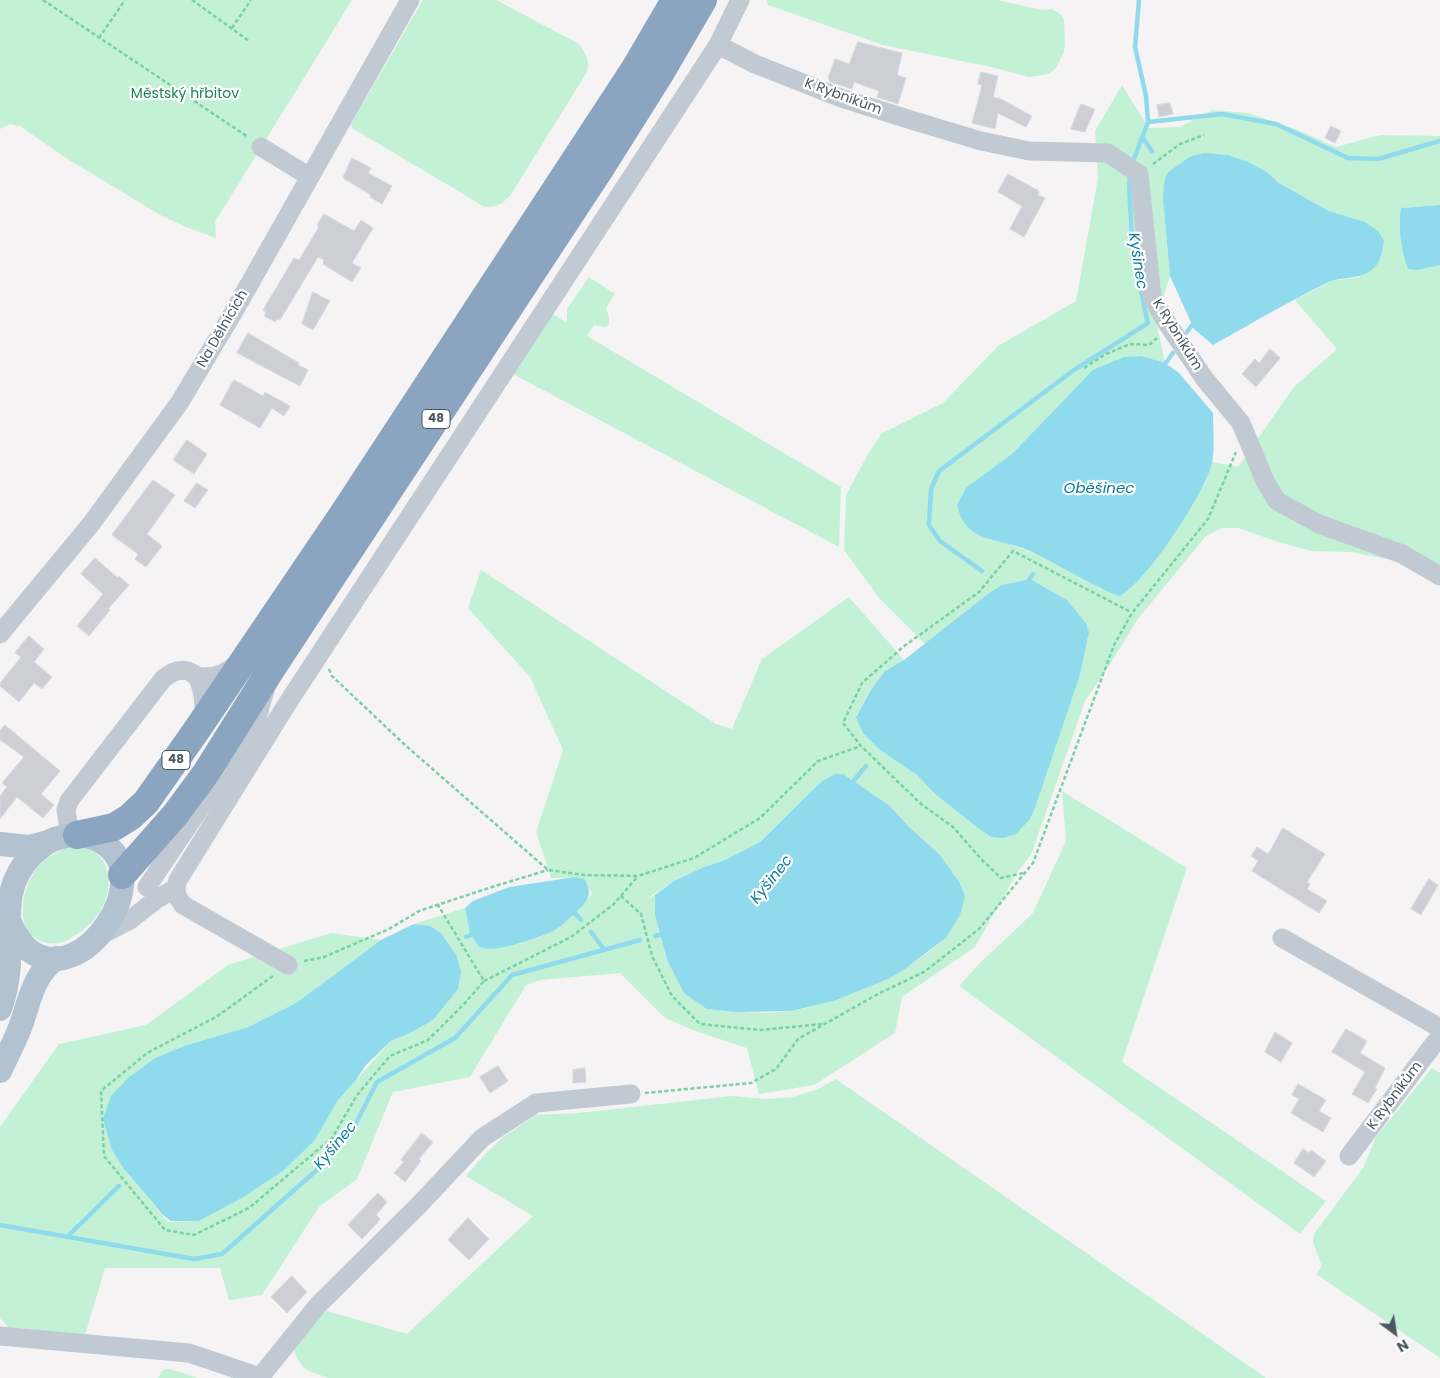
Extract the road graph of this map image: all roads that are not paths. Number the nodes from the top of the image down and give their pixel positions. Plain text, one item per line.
1 (410, 0) edge
2 (675, 0) edge
3 (703, 0) edge
4 (740, 0) edge
5 (718, 45) junction
6 (261, 147) road end
7 (310, 177) junction
8 (1440, 576) edge
9 (0, 634) edge
10 (249, 653) junction
11 (272, 668) junction
12 (197, 676) junction
13 (196, 731) junction
14 (74, 835) junction
15 (48, 842) junction
16 (0, 844) edge
17 (122, 877) junction
18 (176, 888) junction
19 (152, 893) junction
20 (6, 910) edge
21 (98, 936) junction
22 (1282, 938) dead end
23 (57, 958) junction
24 (288, 965) road end
25 (0, 1009) edge
26 (1440, 1028) edge
27 (1440, 1036) edge
28 (0, 1071) edge
29 (631, 1094) road end
30 (1349, 1156) dead end
31 (3, 1333) edge
32 (261, 1378) edge

1 - 7 street, Na Dělnicích
2 - 10 highway, 48
3 - 11 highway, 48
4 - 5 street
5 - 8 street, K Rybníkům
5 - 18 street
6 - 7 street
7 - 9 street, Na Dělnicích
10 - 12 street
10 - 13 highway, 48
11 - 17 highway, 48
11 - 19 street
12 - 13 street
12 - 14 street
13 - 14 highway, 48
14 - 15 main road, 48
14 - 17 main road
15 - 16 main road
15 - 20 main road, 48
17 - 19 street
17 - 21 main road, 48
18 - 19 street
18 - 24 street
19 - 21 street
20 - 23 main road
20 - 25 main road, 48
21 - 23 main road, 48
22 - 26 street
23 - 28 main road, 48
27 - 30 street, K Rybníkům
29 - 32 street
31 - 32 street

